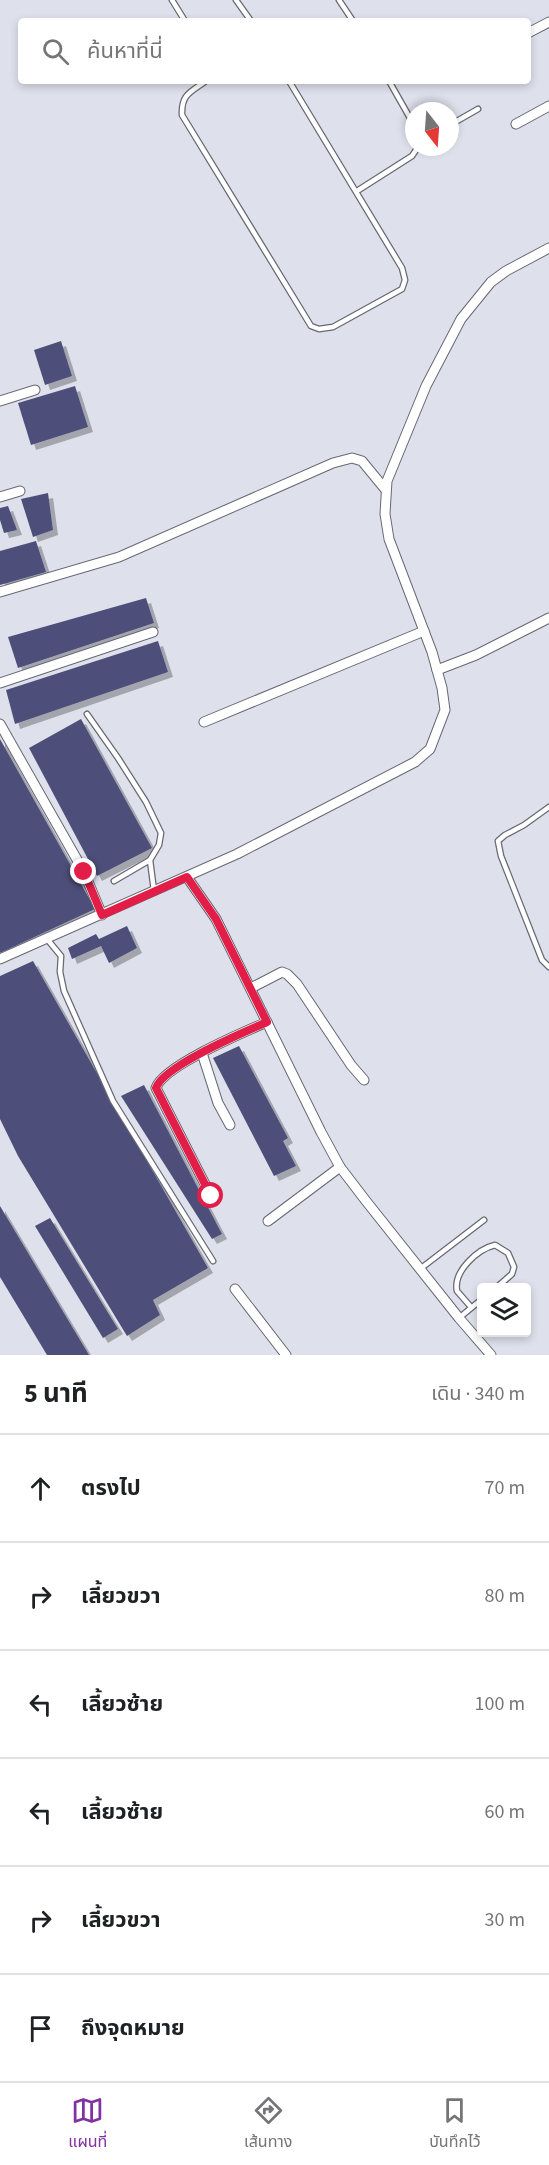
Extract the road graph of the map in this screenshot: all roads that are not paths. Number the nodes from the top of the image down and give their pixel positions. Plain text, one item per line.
1 (172, 0) edge
2 (236, 0) edge
3 (339, 0) edge
4 (183, 18) edge
5 (249, 18) edge
6 (351, 18) edge
7 (549, 22) edge
8 (531, 31) edge
9 (202, 84) edge
10 (291, 84) edge
11 (391, 84) edge
12 (549, 106) edge
13 (405, 109) edge
14 (478, 109) dead end
15 (459, 120) edge
16 (516, 124) dead end
17 (411, 156) edge
18 (357, 191) junction
19 (549, 248) edge
20 (35, 390) dead end
21 (0, 401) edge
22 (385, 489) junction
23 (20, 491) dead end
24 (0, 497) edge
25 (0, 592) edge
26 (549, 618) edge
27 (424, 631) junction
28 (153, 632) dead end
29 (437, 670) junction
30 (0, 683) edge
31 (87, 714) dead end
32 (204, 722) dead end
33 (0, 724) edge
34 (549, 807) edge
35 (150, 860) junction
36 (187, 877) junction
37 (114, 881) dead end
38 (154, 892) junction
39 (102, 915) junction
40 (47, 939) junction
41 (0, 959) edge
42 (549, 967) edge
43 (251, 988) junction
44 (267, 1022) junction
45 (202, 1053) junction
46 (364, 1080) dead end
47 (230, 1125) dead end
48 (341, 1168) junction
49 (211, 1196) dead end
50 (484, 1220) dead end
51 (268, 1221) dead end
52 (213, 1261) dead end
53 (420, 1269) junction
54 (501, 1283) edge
55 (235, 1289) dead end
56 (477, 1303) edge
57 (471, 1307) junction
58 (459, 1318) junction
59 (286, 1355) edge
60 (491, 1355) edge

1 - 4 lane
2 - 5 lane
3 - 6 lane
7 - 8 street
9 - 18 lane
10 - 18 lane
11 - 13 lane
12 - 16 street
14 - 15 lane
17 - 18 lane
19 - 22 street
20 - 21 street
22 - 25 street
22 - 27 street
23 - 24 street
26 - 29 street
27 - 29 street
27 - 32 street
28 - 30 street
29 - 36 street
31 - 35 lane
33 - 39 street
34 - 42 lane
35 - 37 lane
35 - 38 lane
36 - 38 street
36 - 43 street
38 - 39 street
39 - 40 street
40 - 41 street
40 - 52 lane
43 - 44 street
43 - 46 street
44 - 45 street
44 - 48 street
45 - 47 street
45 - 49 street
48 - 51 street
48 - 53 street
50 - 53 lane
53 - 58 street
54 - 57 lane
55 - 59 street
56 - 57 lane
57 - 58 lane
58 - 60 street

